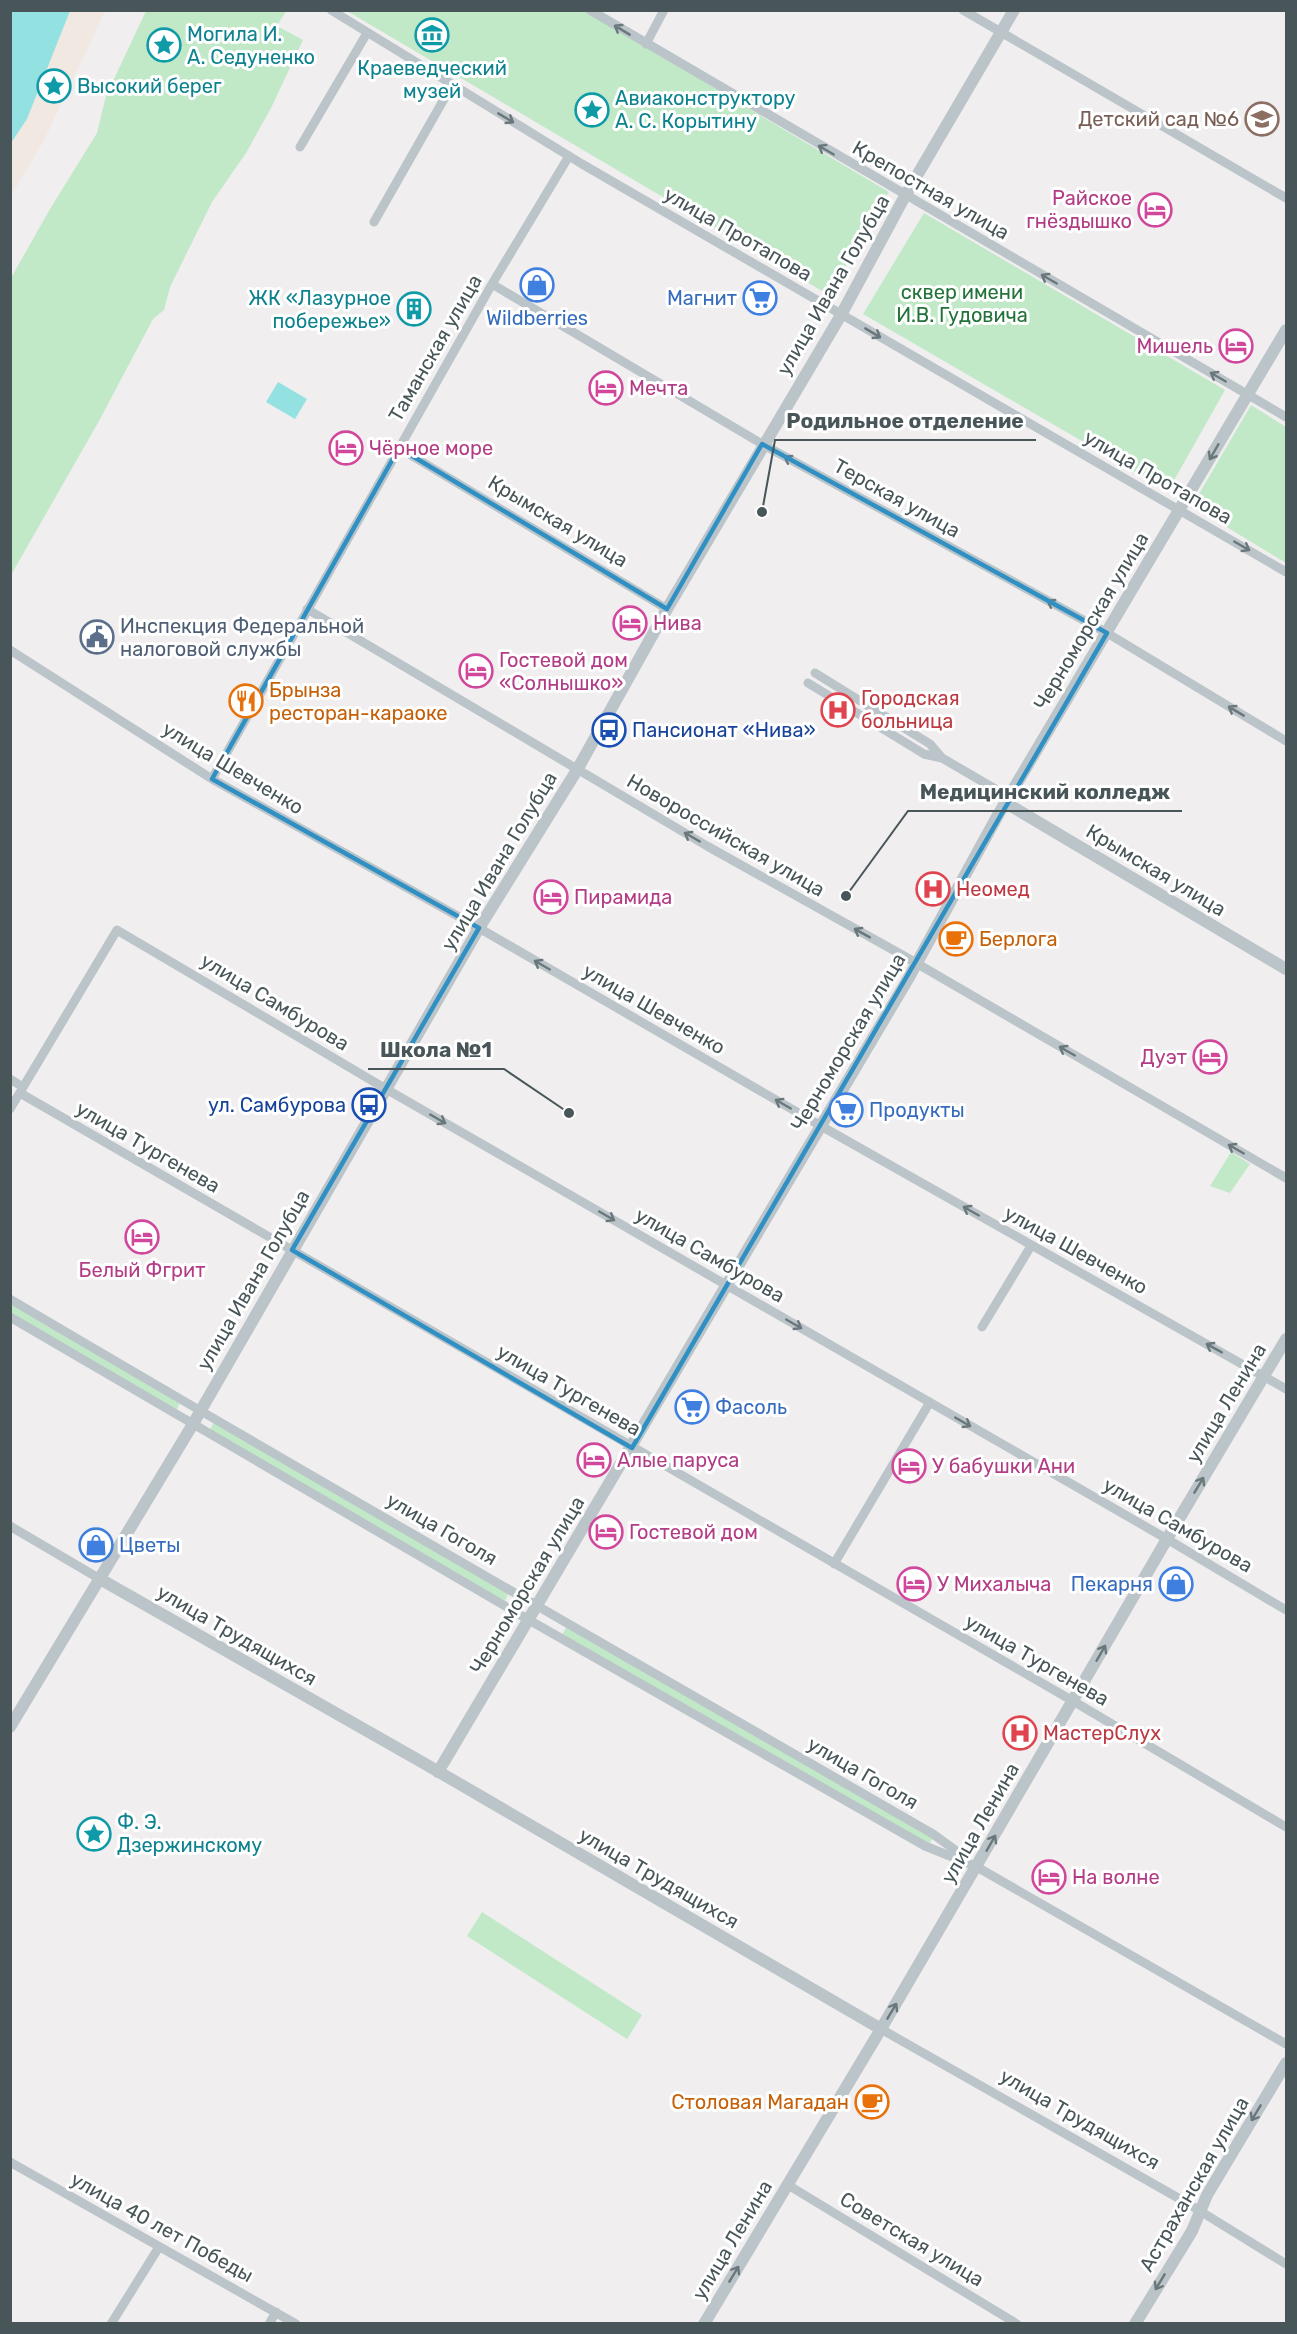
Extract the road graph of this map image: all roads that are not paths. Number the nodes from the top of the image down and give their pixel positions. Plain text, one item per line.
1 (331, 10) edge
2 (590, 10) edge
3 (664, 10) edge
4 (963, 10) edge
5 (1014, 10) edge
6 (368, 33) junction
7 (1001, 33) junction
8 (646, 44) junction
9 (452, 85) junction
10 (300, 147) dead end
11 (569, 156) junction
12 (905, 196) junction
13 (1287, 198) edge
14 (374, 222) dead end
15 (492, 284) junction
16 (841, 315) junction
17 (1287, 330) edge
18 (1248, 395) junction
19 (1287, 417) edge
20 (762, 444) junction
21 (399, 448) junction
22 (1180, 511) junction
23 (1287, 572) edge
24 (307, 609) junction
25 (667, 609) junction
26 (1107, 633) junction
27 (10, 650) edge
28 (815, 673) dead end
29 (808, 683) dead end
30 (1287, 741) edge
31 (942, 758) junction
32 (577, 770) junction
33 (212, 779) junction
34 (1007, 800) junction
35 (479, 928) junction
36 (917, 964) junction
37 (1287, 969) edge
38 (10, 1079) edge
39 (388, 1090) junction
40 (16, 1098) edge
41 (821, 1126) junction
42 (1287, 1178) edge
43 (1031, 1246) junction
44 (292, 1250) junction
45 (727, 1285) junction
46 (10, 1299) edge
47 (10, 1317) edge
48 (982, 1327) dead end
49 (1287, 1339) edge
50 (1265, 1376) junction
51 (1287, 1389) edge
52 (930, 1402) junction
53 (200, 1411) junction
54 (193, 1424) junction
55 (632, 1448) junction
56 (10, 1526) edge
57 (1167, 1539) junction
58 (834, 1564) junction
59 (100, 1579) junction
60 (538, 1605) junction
61 (1287, 1610) edge
62 (529, 1620) junction
63 (1073, 1701) junction
64 (10, 1727) edge
65 (438, 1772) junction
66 (1287, 1827) edge
67 (977, 1867) junction
68 (881, 2029) junction
69 (1287, 2044) edge
70 (1287, 2063) edge
71 (10, 2162) edge
72 (788, 2185) junction
73 (1200, 2212) junction
74 (159, 2247) junction
75 (1287, 2264) edge
76 (276, 2312) junction
77 (111, 2324) edge
78 (269, 2324) edge
79 (296, 2324) edge
80 (704, 2324) edge
81 (1017, 2324) edge
82 (1135, 2324) edge

1 - 6 street, улица Протапова
8 -> 2 street, Крепостная улица
3 - 8 street
4 - 7 street
5 - 7 street, улица Ивана Голубца
6 - 9 street, улица Протапова
6 - 10 street
7 - 12 street, улица Ивана Голубца
7 - 13 street
12 -> 8 street, Крепостная улица
9 -> 11 street, улица Протапова
9 - 14 street
11 - 15 street, Таманская улица
11 - 16 street, улица Протапова
12 - 16 street, улица Ивана Голубца
18 -> 12 street, Крепостная улица
15 - 20 street, Терская улица
15 - 21 street, Таманская улица
16 - 20 street, улица Ивана Голубца
16 -> 22 street, улица Протапова
17 - 18 street, Черноморская улица
18 - 19 street, Крепостная улица
18 -> 22 street, Черноморская улица
20 - 25 street, улица Ивана Голубца
26 -> 20 street, Терская улица
21 - 24 street, Таманская улица
21 - 25 street, Крымская улица
22 -> 23 street, улица Протапова
22 - 26 street, Черноморская улица
24 - 32 street, Новороссийская улица
24 - 33 street, Таманская улица
25 - 32 street, улица Ивана Голубца
30 -> 26 street, Терская улица
26 - 34 street, Черноморская улица
27 - 33 street, улица Шевченко
28 - 31 street, Крымская улица
29 - 31 street
31 - 34 street, Крымская улица
32 - 35 street, улица Ивана Голубца
36 -> 32 street, Новороссийская улица
33 - 35 street, улица Шевченко
34 - 36 street, Черноморская улица
34 - 37 street, Крымская улица
35 - 39 street, улица Ивана Голубца
41 -> 35 street, улица Шевченко
36 - 41 street, Черноморская улица
42 -> 36 street, Новороссийская улица
38 - 40 street, улица Тургенева
39 - 40 street, улица Самбурова
39 - 44 street, улица Ивана Голубца
39 -> 45 street, улица Самбурова
40 - 44 street, улица Тургенева
43 -> 41 street, улица Шевченко
41 - 45 street, Черноморская улица
43 - 48 street
50 -> 43 street, улица Шевченко
44 - 53 street, улица Ивана Голубца
44 - 55 street, улица Тургенева
45 -> 52 street, улица Самбурова
45 - 55 street, Черноморская улица
46 - 53 street, улица Гоголя
47 - 54 street, улица Гоголя
49 - 50 street, улица Ленина
50 - 51 street, улица Шевченко
57 -> 50 street, улица Ленина
52 -> 57 street, улица Самбурова
52 - 58 street
53 - 54 street, улица Ивана Голубца
53 - 60 street, улица Гоголя
54 - 59 street, улица Ивана Голубца
54 - 62 street, улица Гоголя
55 - 58 street, улица Тургенева
55 - 60 street, Черноморская улица
56 - 59 street, улица Трудящихся
57 - 61 street, улица Самбурова
63 -> 57 street, улица Ленина
58 - 63 street, улица Тургенева
59 - 64 street, улица Ивана Голубца
59 - 65 street, улица Трудящихся
60 - 62 street, Черноморская улица
60 - 67 street, улица Гоголя
62 - 65 street, Черноморская улица
62 - 67 street, улица Гоголя
63 - 66 street, улица Тургенева
67 -> 63 street, улица Ленина
65 - 68 street, улица Трудящихся
68 -> 67 street, улица Ленина
67 - 69 street, улица Гоголя
68 - 72 street, улица Ленина
68 - 73 street, улица Трудящихся
70 -> 73 street, Астраханская улица
71 - 74 street, улица 40 лет Победы
80 -> 72 street, улица Ленина
72 - 81 street, Советская улица
73 - 75 street, улица Трудящихся
73 -> 82 street, Астраханская улица
74 - 76 street, улица 40 лет Победы
74 - 77 street
76 - 78 street
76 - 79 street, улица 40 лет Победы

